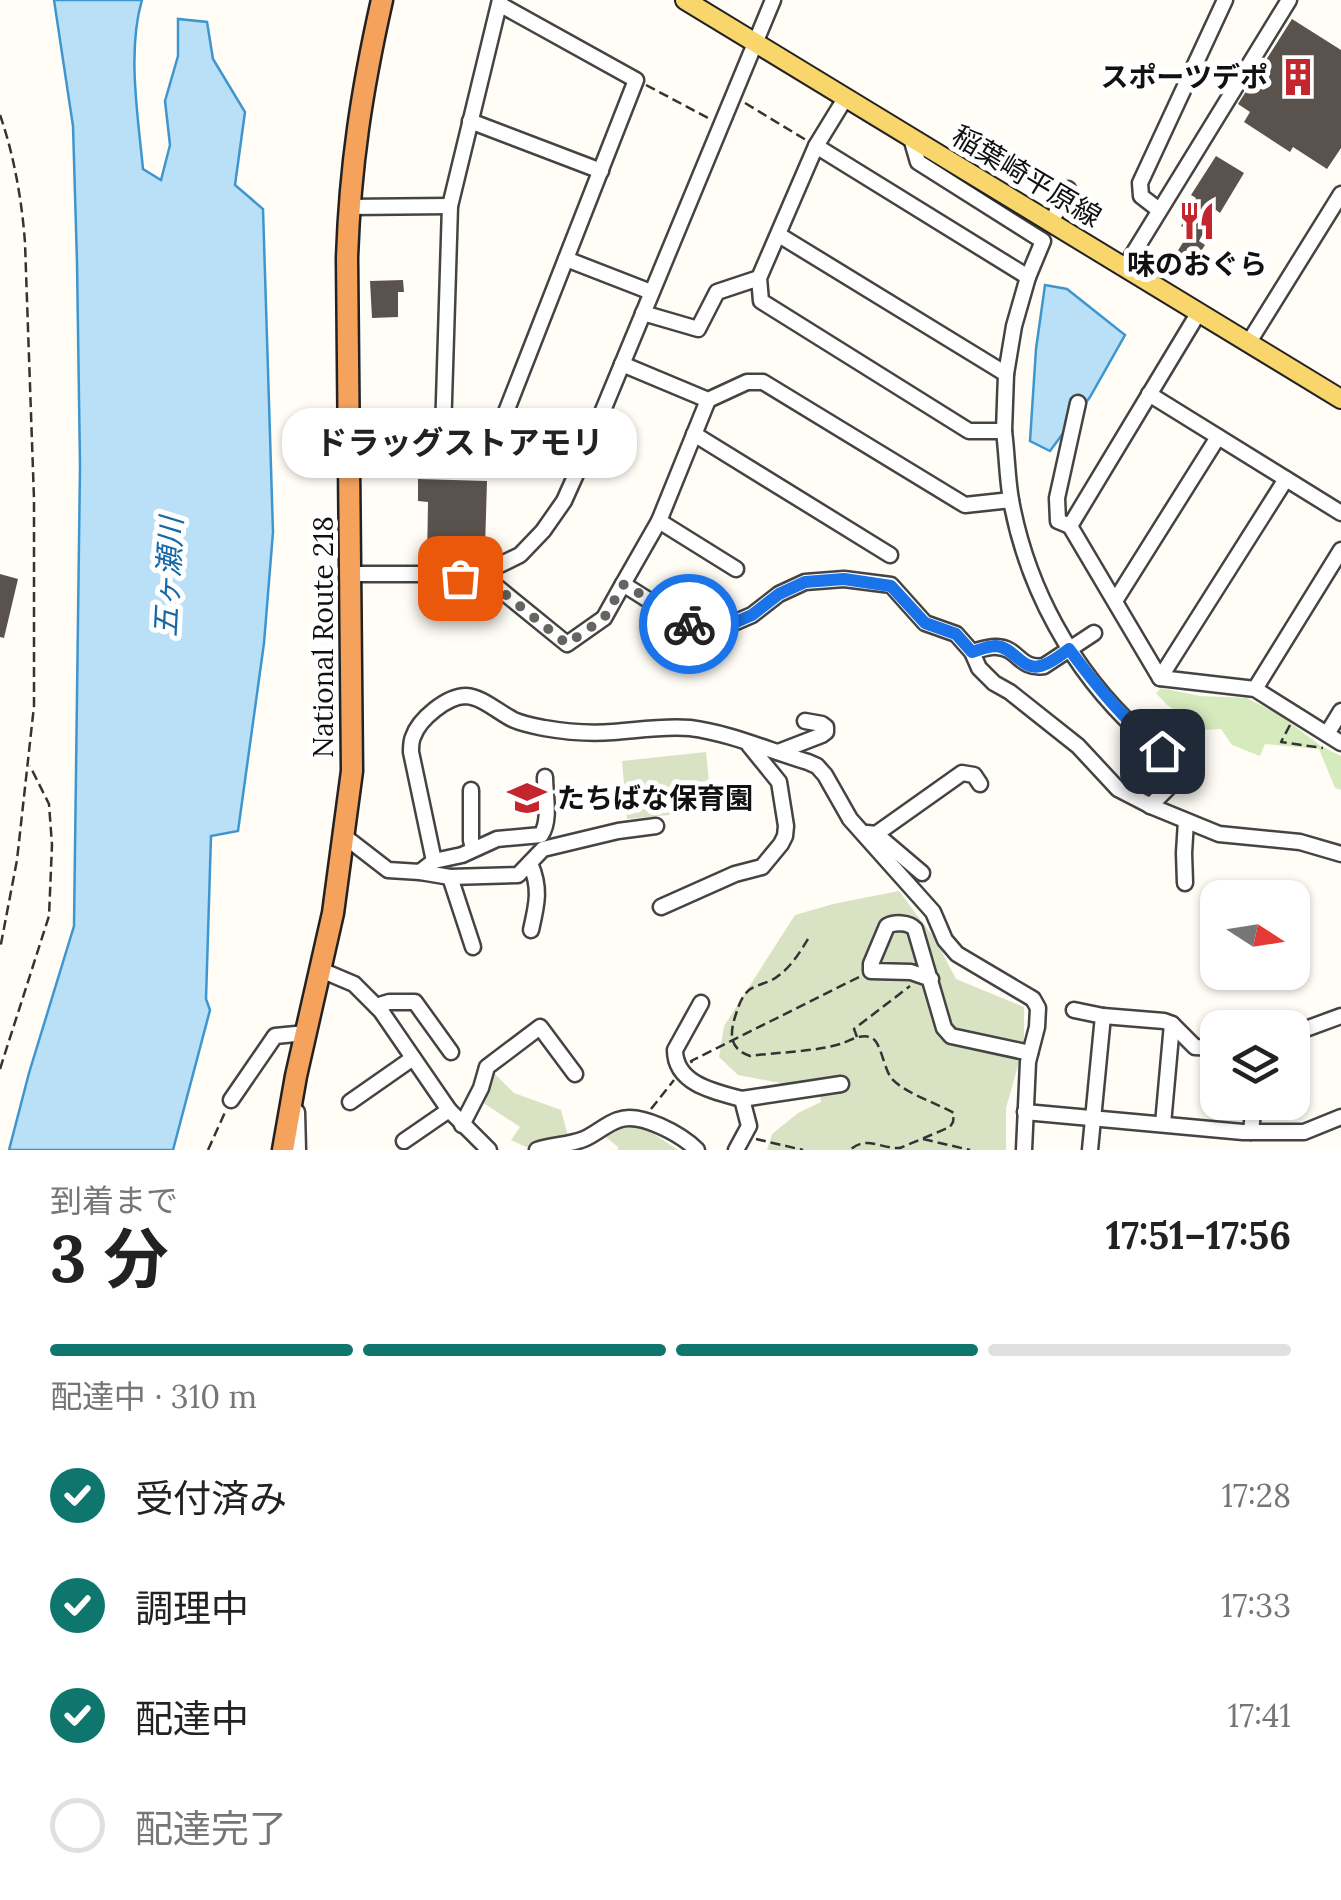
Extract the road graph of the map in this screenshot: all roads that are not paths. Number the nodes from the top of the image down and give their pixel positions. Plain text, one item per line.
1 (382, 0) edge
2 (685, 0) edge
3 (773, 0) edge
4 (1225, 0) edge
5 (1289, 0) edge
6 (500, 2) edge
7 (756, 41) junction
8 (846, 97) junction
9 (470, 121) junction
10 (911, 138) junction
11 (816, 146) junction
12 (600, 171) junction
13 (1068, 189) dead end
14 (1341, 194) edge
15 (450, 206) junction
16 (348, 207) junction
17 (1159, 210) junction
18 (1056, 213) dead end
19 (779, 235) junction
20 (566, 259) junction
21 (1125, 268) junction
22 (1028, 277) junction
23 (759, 278) junction
24 (651, 292) junction
25 (1198, 312) junction
26 (644, 313) junction
27 (1249, 342) junction
28 (622, 364) junction
29 (1006, 374) junction
30 (1149, 394) junction
31 (1341, 399) edge
32 (708, 400) junction
33 (1078, 403) dead end
34 (1004, 431) junction
35 (694, 434) junction
36 (1218, 437) junction
37 (1286, 478) junction
38 (1011, 500) junction
39 (1341, 513) edge
40 (659, 521) junction
41 (1070, 526) junction
42 (1341, 550) edge
43 (890, 555) dead end
44 (736, 569) dead end
45 (350, 574) junction
46 (480, 574) junction
47 (624, 584) junction
48 (1115, 601) junction
49 (1094, 634) dead end
50 (1069, 649) junction
51 (972, 652) junction
52 (1160, 678) junction
53 (1255, 688) junction
54 (1341, 711) edge
55 (805, 721) dead end
56 (1327, 734) junction
57 (749, 744) junction
58 (1336, 748) edge
59 (777, 753) junction
60 (544, 778) dead end
61 (980, 784) dead end
62 (471, 790) dead end
63 (1150, 806) junction
64 (1186, 820) junction
65 (656, 826) dead end
66 (869, 834) junction
67 (344, 836) junction
68 (473, 850) junction
69 (1341, 854) edge
70 (434, 861) junction
71 (530, 863) junction
72 (420, 872) junction
73 (922, 873) dead end
74 (450, 877) junction
75 (1186, 883) dead end
76 (661, 907) dead end
77 (531, 930) dead end
78 (472, 947) dead end
79 (321, 970) junction
80 (927, 977) junction
81 (701, 1003) dead end
82 (376, 1006) junction
83 (1074, 1010) dead end
84 (1103, 1016) junction
85 (1340, 1019) edge
86 (1172, 1024) junction
87 (1310, 1028) edge
88 (306, 1032) junction
89 (1200, 1047) edge
90 (450, 1052) dead end
91 (1030, 1053) junction
92 (413, 1058) junction
93 (575, 1074) dead end
94 (296, 1076) junction
95 (841, 1084) dead end
96 (742, 1099) junction
97 (230, 1100) road end
98 (350, 1102) dead end
99 (448, 1110) junction
100 (1026, 1112) junction
101 (1341, 1117) edge
102 (1092, 1118) junction
103 (1253, 1120) edge
104 (1164, 1124) junction
105 (462, 1125) junction
106 (1252, 1132) junction
107 (404, 1141) dead end
108 (740, 1143) edge
109 (282, 1150) edge
110 (298, 1150) edge
111 (490, 1150) edge
112 (537, 1150) edge
113 (697, 1150) edge
114 (1024, 1150) edge
115 (1090, 1150) edge

1 - 16 highway, National Route 218
2 - 7 main road, 稲葉崎平原線
3 - 7 street
4 - 17 street
5 - 17 street
6 - 9 street
6 - 12 street
7 - 8 main road, 稲葉崎平原線
7 - 24 street
8 - 10 main road, 稲葉崎平原線
8 - 11 street
9 - 12 street
9 - 15 street
10 - 21 main road, 稲葉崎平原線
10 - 22 street
11 - 19 street
11 - 22 street
12 - 20 street
13 - 18 street
14 - 27 street
15 - 16 street
15 - 20 street
16 - 45 highway, National Route 218
17 - 21 street
19 - 23 street
19 - 29 street
20 - 24 street
21 - 25 main road, 稲葉崎平原線
22 - 29 street
23 - 26 street
23 - 34 street
24 - 26 street
25 - 27 main road, 稲葉崎平原線
25 - 30 street
26 - 28 street
27 - 31 main road, 稲葉崎平原線
28 - 32 street
28 - 46 street
29 - 34 street
30 - 36 street
30 - 41 street
32 - 35 street
32 - 38 street
33 - 41 street
34 - 38 street
35 - 40 street
35 - 43 street
36 - 37 street
36 - 48 street
37 - 39 street
37 - 52 street
38 - 50 street
40 - 44 street
40 - 47 street
41 - 48 street
42 - 53 street
45 - 46 street
45 - 67 highway, National Route 218
46 - 47 street
47 - 51 street
48 - 52 street
49 - 50 street
50 - 51 street
50 - 63 street
51 - 63 street
52 - 53 street
53 - 56 street
54 - 56 street
55 - 59 street
56 - 58 street
57 - 59 street
57 - 70 street
57 - 76 street
59 - 66 street
60 - 68 street
61 - 66 street
62 - 68 street
63 - 64 street
64 - 69 street
64 - 75 street
65 - 71 street
66 - 73 street
66 - 91 street
67 - 72 street
67 - 79 highway, National Route 218
68 - 70 street
70 - 72 street
71 - 74 street
71 - 77 street
72 - 74 street
74 - 78 street
79 - 82 street
79 - 88 highway, National Route 218
80 - 80 street
80 - 91 street
81 - 96 street
82 - 90 street
82 - 92 street
83 - 84 street
84 - 86 street
84 - 102 street
85 - 87 street
86 - 89 street
86 - 104 street
88 - 94 highway, National Route 218
88 - 97 street
91 - 100 street
92 - 98 street
92 - 99 street
93 - 105 street
94 - 109 highway, National Route 218
94 - 110 street
95 - 96 street
96 - 108 street
99 - 105 street
99 - 107 street
100 - 102 street
100 - 114 street
101 - 106 street
102 - 104 street
102 - 115 street
103 - 106 street
104 - 106 street
105 - 111 street
112 - 113 street

